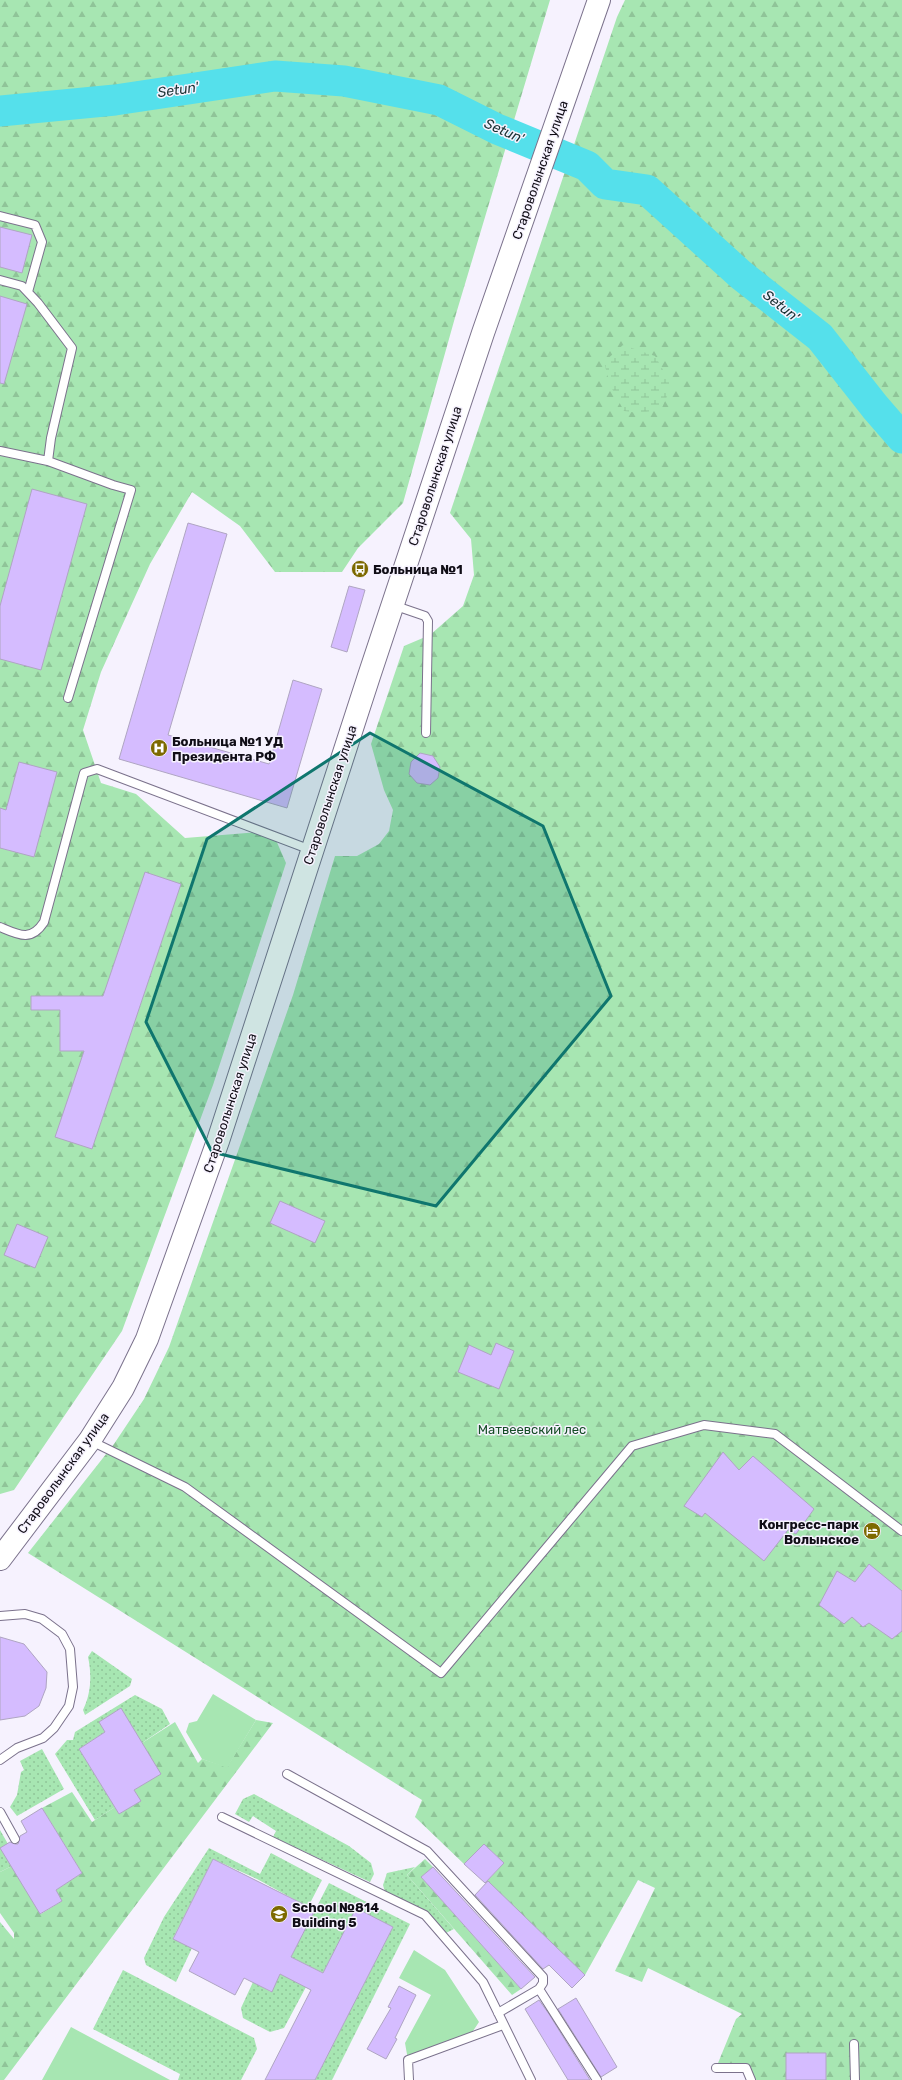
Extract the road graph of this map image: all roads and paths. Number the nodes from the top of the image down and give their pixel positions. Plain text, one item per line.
1 (599, 0) edge
2 (0, 216) edge
3 (0, 280) edge
4 (28, 292) junction
5 (0, 451) edge
6 (48, 461) junction
7 (392, 605) junction
8 (68, 698) dead end
9 (426, 733) dead end
10 (312, 850) junction
11 (0, 927) edge
12 (90, 1440) junction
13 (902, 1531) edge
14 (0, 1559) edge
15 (0, 1616) edge
16 (0, 1760) edge
17 (287, 1774) dead end
18 (0, 1812) edge
19 (222, 1817) dead end
20 (15, 1839) dead end
21 (539, 1989) junction
22 (498, 2013) junction
23 (504, 2025) junction
24 (854, 2044) dead end
25 (716, 2068) dead end
26 (409, 2080) edge
27 (531, 2080) edge
28 (597, 2080) edge
29 (751, 2080) edge
30 (855, 2080) edge

1 - 7 street, Староволынская улица
2 - 4 lane
3 - 4 lane
4 - 6 lane
5 - 6 lane
6 - 8 lane
7 - 9 lane
7 - 10 street, Староволынская улица
10 - 11 lane
10 - 12 street, Староволынская улица
12 - 13 lane
12 - 14 street, Староволынская улица
15 - 16 lane
17 - 21 lane
18 - 20 lane
19 - 22 lane
21 - 22 lane
21 - 28 lane
22 - 23 lane
23 - 26 lane
23 - 27 lane
24 - 30 lane
25 - 29 lane

